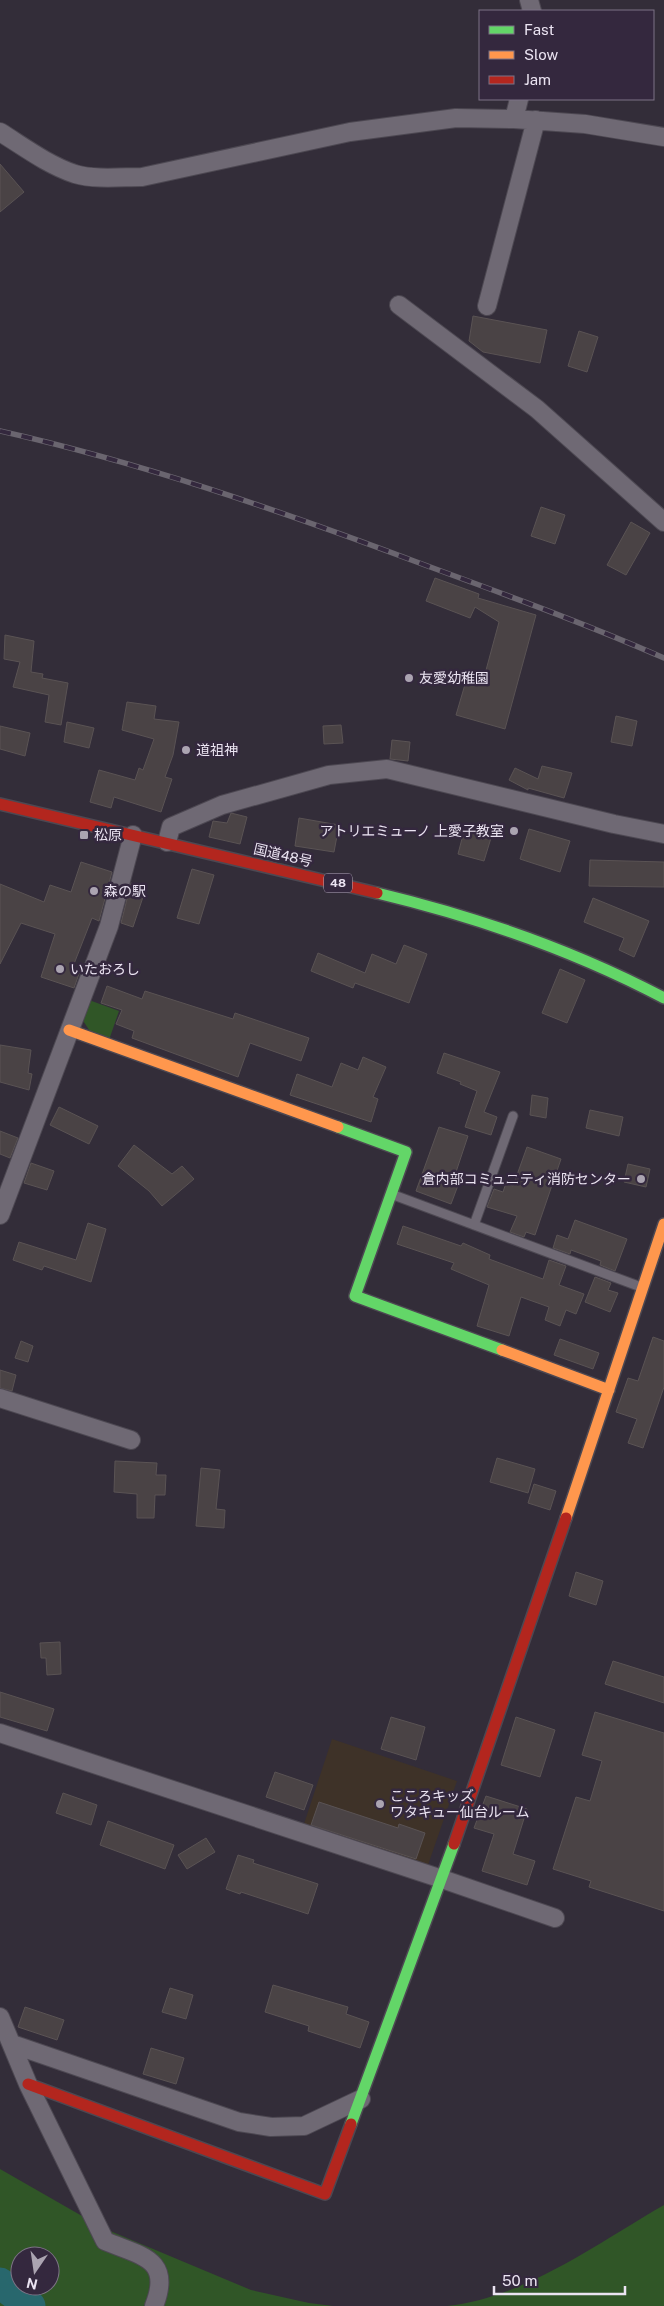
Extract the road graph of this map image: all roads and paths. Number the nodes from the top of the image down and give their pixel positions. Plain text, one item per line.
1 (519, 100) edge
2 (514, 119) junction
3 (536, 120) junction
4 (0, 132) edge
5 (664, 137) edge
6 (399, 305) dead end
7 (487, 306) dead end
8 (664, 522) edge
9 (0, 804) edge
10 (664, 834) edge
11 (133, 835) junction
12 (167, 842) junction
13 (664, 998) edge
14 (69, 1030) junction
15 (513, 1116) dead end
16 (391, 1194) junction
17 (0, 1215) edge
18 (664, 1224) edge
19 (474, 1225) junction
20 (643, 1288) junction
21 (609, 1390) junction
22 (0, 1398) edge
23 (131, 1440) dead end
24 (0, 1733) edge
25 (442, 1879) junction
26 (555, 1918) dead end
27 (0, 2017) edge
28 (12, 2044) junction
29 (28, 2084) junction
30 (362, 2099) junction
31 (155, 2304) edge

1 - 2 street
2 - 3 street
2 - 4 street
3 - 5 street
3 - 7 street
6 - 8 street
9 - 11 main road, 国道48号 / 48
10 - 12 street
11 - 12 main road, 国道48号 / 48
11 - 14 street
12 - 13 main road, 国道48号 / 48
14 - 16 main road
14 - 17 street
15 - 19 lane
16 - 19 lane
16 - 21 main road
18 - 20 main road
19 - 20 lane
20 - 21 main road
21 - 25 main road
22 - 23 street
24 - 25 street
25 - 26 street
25 - 30 main road
27 - 28 street
28 - 29 street
28 - 30 street
29 - 30 main road
29 - 31 street

